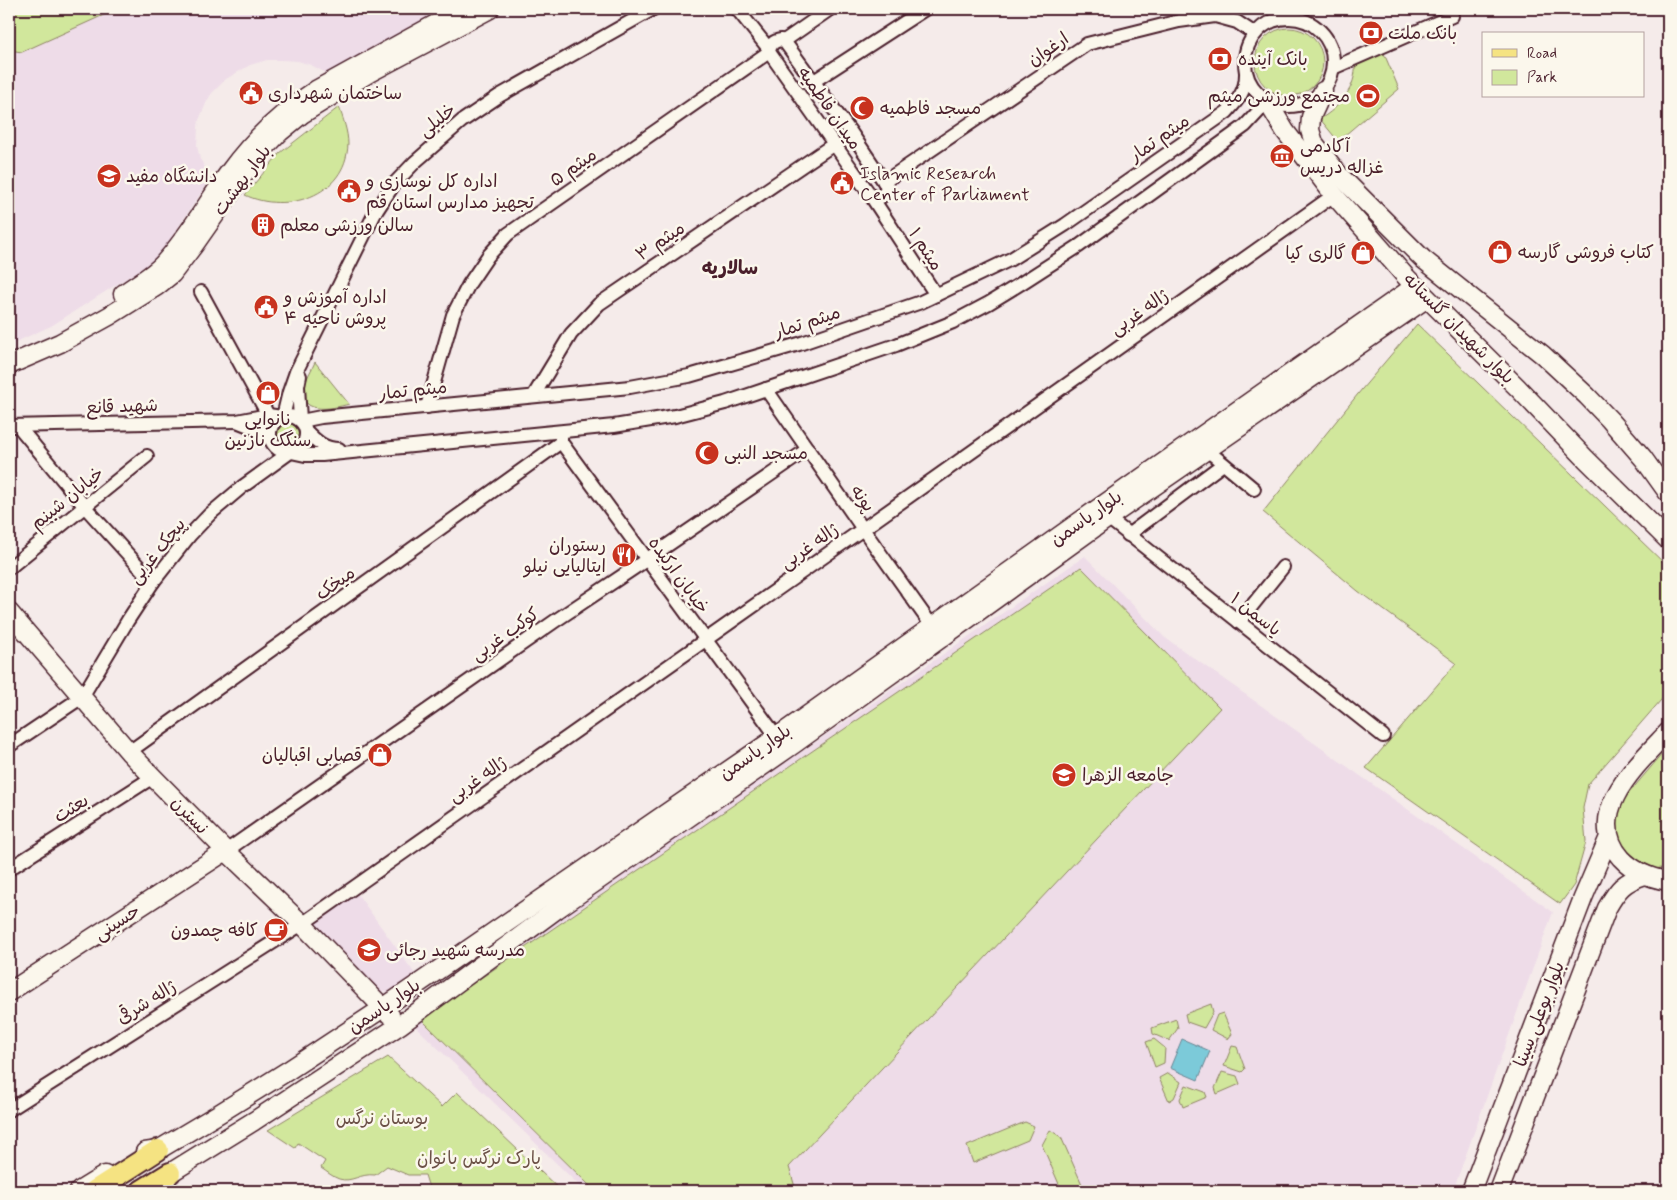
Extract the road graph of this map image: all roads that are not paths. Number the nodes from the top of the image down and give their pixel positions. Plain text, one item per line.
1 (463, 9) edge
2 (490, 9) edge
3 (653, 9) edge
4 (737, 9) edge
5 (830, 9) edge
6 (925, 9) edge
7 (1292, 13) edge
8 (1452, 16) dead end
9 (1255, 34) junction
10 (784, 41) junction
11 (769, 50) junction
12 (1333, 68) junction
13 (1246, 74) junction
14 (814, 81) junction
15 (1323, 91) junction
16 (1266, 100) junction
17 (834, 144) junction
18 (884, 182) junction
19 (1334, 195) junction
20 (871, 196) junction
21 (201, 292) dead end
22 (1421, 292) junction
23 (936, 295) junction
24 (1399, 308) junction
25 (315, 331) junction
26 (9, 354) edge
27 (9, 366) edge
28 (766, 389) junction
29 (534, 395) junction
30 (427, 407) junction
31 (268, 415) junction
32 (283, 417) junction
33 (237, 421) junction
34 (303, 424) junction
35 (14, 427) edge
36 (561, 436) junction
37 (808, 448) junction
38 (283, 449) junction
39 (371, 449) junction
40 (1207, 450) junction
41 (147, 456) dead end
42 (1223, 464) junction
43 (1254, 489) dead end
44 (1668, 493) edge
45 (84, 507) junction
46 (1104, 513) junction
47 (863, 530) junction
48 (1128, 535) junction
49 (1668, 540) edge
50 (646, 560) junction
51 (1283, 567) dead end
52 (9, 568) edge
53 (153, 582) junction
54 (9, 612) edge
55 (1238, 622) junction
56 (932, 626) junction
57 (706, 640) junction
58 (82, 697) junction
59 (1668, 732) edge
60 (1383, 736) dead end
61 (777, 737) junction
62 (9, 746) edge
63 (129, 752) junction
64 (153, 778) junction
65 (1609, 837) junction
66 (226, 851) junction
67 (9, 869) edge
68 (1645, 875) junction
69 (1668, 881) edge
70 (302, 924) junction
71 (9, 992) edge
72 (382, 1008) junction
73 (400, 1025) junction
74 (9, 1110) edge
75 (158, 1150) junction
76 (170, 1173) junction
77 (79, 1191) edge
78 (94, 1191) edge
79 (141, 1191) edge
80 (155, 1191) edge
81 (1470, 1191) edge
82 (1499, 1191) edge

1 - 26 street, بلوار بهشت
2 - 27 street, بلوار بهشت
3 - 25 street, خلیلی
4 - 11 street, میدان فاطمیه
5 - 10 street
6 - 14 street
7 - 9 street
7 - 12 street
8 - 12 street
9 - 13 street
9 - 18 street, ارغوان
10 - 11 street
10 - 14 street, میدان فاطمیه
11 - 17 street, میدان فاطمیه
11 - 30 street, میثم ۵
12 - 15 street
13 - 16 street
13 - 23 street, میثم تمار
14 - 18 street, میدان فاطمیه
15 - 16 street
15 - 44 street, بلوار شهیدان گلستانه
16 - 19 street, بلوار شهیدان گلستانه
16 - 28 street
17 - 20 street, میدان فاطمیه
17 - 29 street, میثم ۳
18 - 20 street
19 - 22 street, بلوار شهیدان گلستانه
19 - 47 street, ژاله غربی
20 - 23 street, میثم ۱
21 - 31 street
22 - 24 street, بلوار یاسمن
22 - 49 street, بلوار شهیدان گلستانه
23 - 29 street, میثم تمار
24 - 40 street, بلوار یاسمن
24 - 46 street, بلوار یاسمن
25 - 32 street
25 - 34 street
28 - 36 street
28 - 37 street, پونه
29 - 30 street, میثم تمار
30 - 34 street, میثم تمار
31 - 32 street, شهید قانع
31 - 33 street, شهید قانع
32 - 34 street
32 - 38 street
33 - 35 street, شهید قانع
33 - 38 street
34 - 38 street
34 - 39 street
35 - 45 street
36 - 39 street
36 - 50 street, خیابان ارکیده
36 - 63 street, میخک
37 - 47 street, پونه
37 - 50 street, کوکب غربی
38 - 39 street
38 - 53 street, پیچک غربی
40 - 42 street
40 - 46 street, بلوار یاسمن
41 - 45 street, خیابان شبنم
42 - 43 street
42 - 48 street
45 - 52 street, خیابان شبنم
45 - 53 street
46 - 48 street, یاسمن ۱
46 - 56 street, بلوار یاسمن
46 - 73 street, بلوار یاسمن
47 - 56 street, پونه
47 - 57 street, ژاله غربی
48 - 55 street, یاسمن ۱
50 - 57 street, خیابان ارکیده
50 - 66 street, کوکب غربی
51 - 55 street
53 - 58 street, پیچک غربی
54 - 58 street, نسترن
55 - 60 street, یاسمن ۱
56 - 61 street, بلوار یاسمن
57 - 61 street, خیابان ارکیده
57 - 70 street, ژاله غربی
58 - 62 street
58 - 63 street, نسترن
59 - 65 street
61 - 72 street, بلوار یاسمن
63 - 64 street, نسترن
64 - 66 street, نسترن
64 - 67 street, بعثت
65 - 68 street
65 - 81 street, بلوار بوعلی سینا
66 - 70 street, نسترن
66 - 71 street, حسینی
68 - 69 street
68 - 82 street, بلوار بوعلی سینا
70 - 72 street, نسترن
70 - 74 street, ژاله شرقی
72 - 73 street, نسترن
72 - 75 street, بلوار یاسمن
73 - 76 street, بلوار یاسمن
75 - 77 street, بلوار یاسمن
75 - 78 main road
76 - 79 main road
76 - 80 street, بلوار یاسمن

